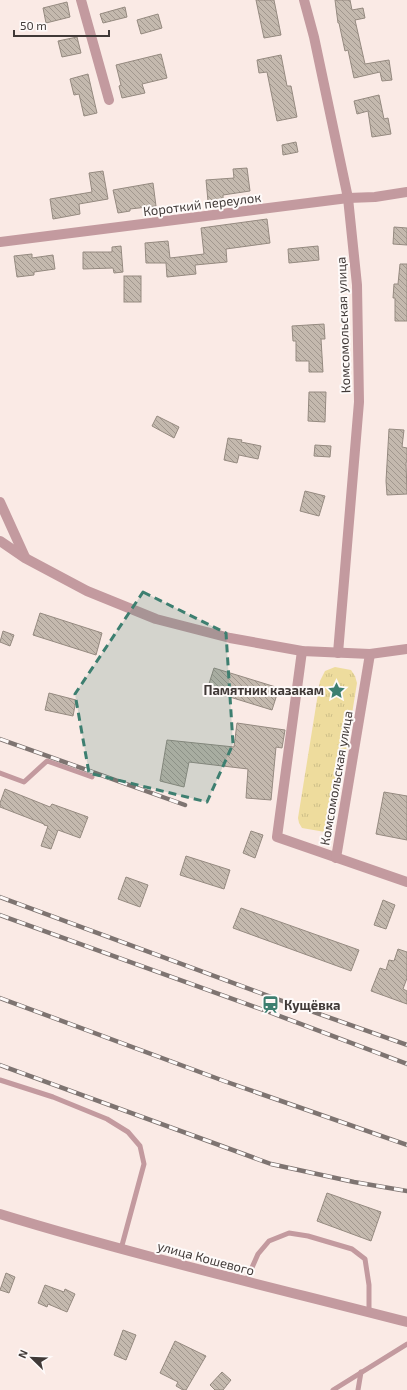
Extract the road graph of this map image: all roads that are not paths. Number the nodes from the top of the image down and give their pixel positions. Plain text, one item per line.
1 (81, 0) edge
2 (304, 0) edge
3 (109, 100) dead end
4 (407, 192) edge
5 (348, 198) junction
6 (0, 242) edge
7 (0, 502) edge
8 (0, 541) edge
9 (25, 558) junction
10 (407, 649) edge
11 (302, 651) junction
12 (338, 653) junction
13 (370, 654) junction
14 (0, 773) edge
15 (92, 777) dead end
16 (336, 858) junction
17 (407, 882) edge
18 (0, 1080) edge
19 (0, 1214) edge
20 (121, 1249) junction
21 (246, 1281) junction
22 (369, 1312) junction
23 (407, 1322) edge
24 (407, 1344) edge
25 (362, 1372) junction
26 (333, 1390) edge
27 (358, 1390) edge

1 - 3 street
2 - 5 street, Комсомольская улица
4 - 5 street, Короткий переулок
5 - 6 street, Короткий переулок
5 - 12 street, Комсомольская улица
7 - 9 street
8 - 9 street
9 - 11 street
10 - 13 street
11 - 12 street
11 - 16 street
12 - 13 street
13 - 16 street, Комсомольская улица
14 - 15 lane
16 - 17 street
18 - 20 lane
19 - 20 street, улица Кошевого
20 - 21 street, улица Кошевого
21 - 22 street, улица Кошевого
21 - 22 lane
22 - 23 street, улица Кошевого
24 - 25 lane
25 - 26 lane
25 - 27 lane

